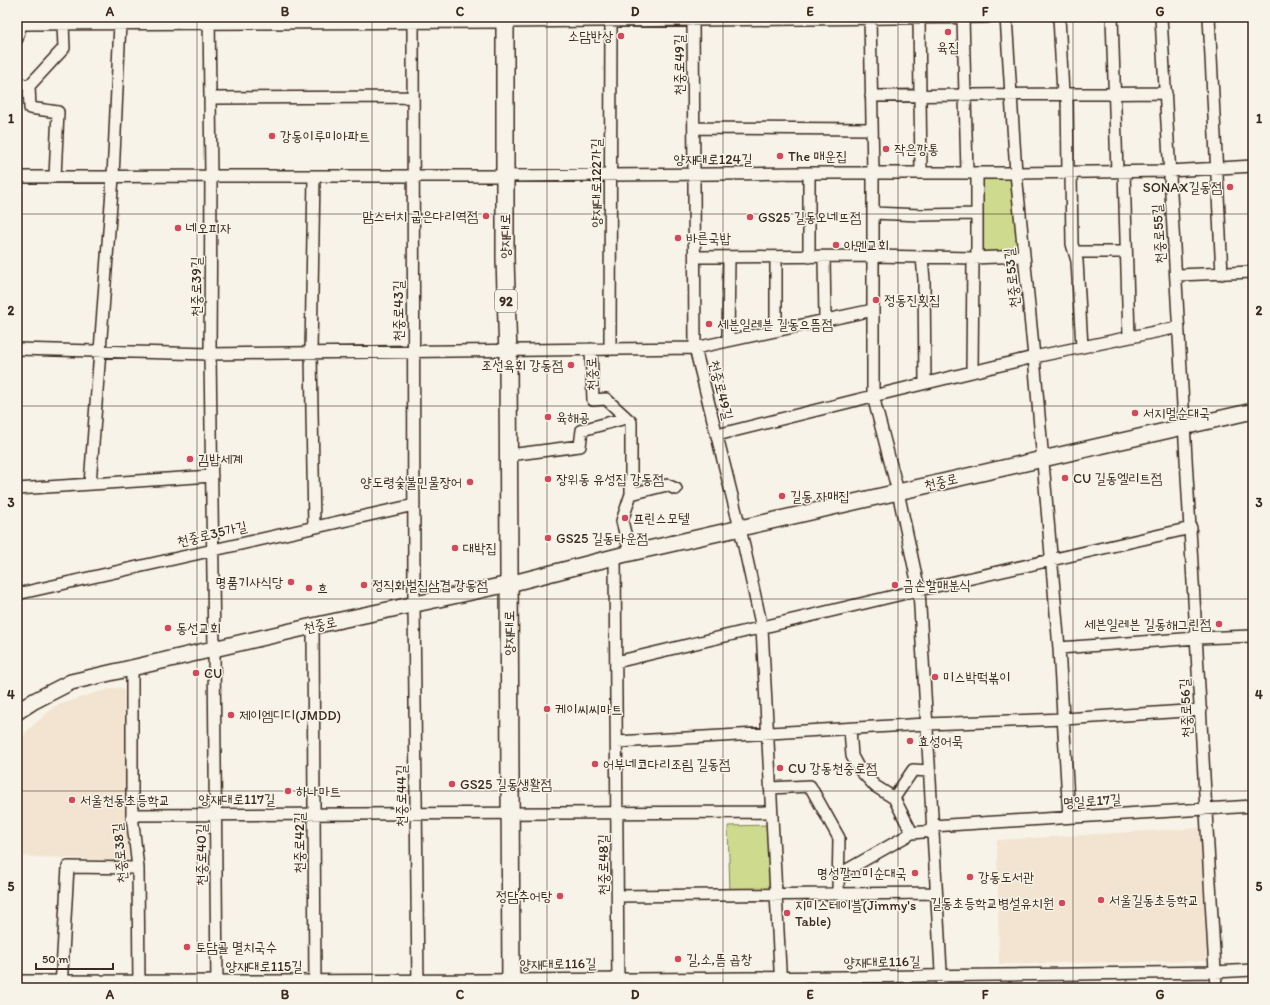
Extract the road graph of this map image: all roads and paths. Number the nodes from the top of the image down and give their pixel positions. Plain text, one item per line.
1 (963, 17) edge
2 (987, 17) edge
3 (1006, 17) edge
4 (1059, 17) edge
5 (1112, 17) edge
6 (1161, 17) edge
7 (1209, 17) edge
8 (693, 18) edge
9 (870, 18) edge
10 (918, 18) edge
11 (505, 19) edge
12 (611, 19) edge
13 (162, 20) edge
14 (209, 20) edge
15 (279, 20) edge
16 (320, 20) edge
17 (365, 20) edge
18 (413, 20) edge
19 (19, 21) edge
20 (64, 24) junction
21 (120, 24) junction
22 (17, 39) edge
23 (17, 83) edge
24 (29, 86) junction
25 (1114, 93) junction
26 (1166, 93) junction
27 (1011, 94) junction
28 (1065, 94) junction
29 (920, 95) junction
30 (965, 95) junction
31 (872, 96) junction
32 (413, 97) junction
33 (210, 98) junction
34 (694, 128) junction
35 (872, 129) junction
36 (1253, 166) edge
37 (1217, 168) junction
38 (1170, 171) junction
39 (1120, 172) junction
40 (809, 173) junction
41 (873, 173) junction
42 (921, 173) junction
43 (972, 173) junction
44 (1016, 173) junction
45 (1069, 173) junction
46 (611, 174) junction
47 (694, 174) junction
48 (413, 175) junction
49 (113, 176) junction
50 (211, 176) junction
51 (314, 176) junction
52 (505, 176) junction
53 (55, 177) junction
54 (17, 178) edge
55 (873, 213) junction
56 (977, 214) junction
57 (1075, 252) junction
58 (1126, 252) junction
59 (873, 256) junction
60 (1024, 256) junction
61 (695, 257) junction
62 (729, 257) junction
63 (776, 257) junction
64 (809, 257) junction
65 (824, 257) junction
66 (922, 257) junction
67 (975, 258) junction
68 (1253, 272) edge
69 (1222, 274) junction
70 (1177, 275) junction
71 (873, 310) junction
72 (825, 320) junction
73 (1179, 327) junction
74 (776, 331) junction
75 (1129, 337) junction
76 (728, 341) junction
77 (1082, 347) junction
78 (695, 348) junction
79 (591, 349) junction
80 (610, 349) junction
81 (17, 350) edge
82 (508, 351) junction
83 (101, 352) junction
84 (414, 352) junction
85 (311, 353) junction
86 (210, 354) junction
87 (1034, 357) junction
88 (972, 372) junction
89 (925, 383) junction
90 (873, 396) junction
91 (1253, 411) edge
92 (626, 418) junction
93 (1185, 426) junction
94 (717, 435) junction
95 (509, 455) junction
96 (1044, 458) junction
97 (212, 476) junction
98 (90, 484) junction
99 (17, 489) edge
100 (676, 489) dead end
101 (898, 492) junction
102 (631, 494) junction
103 (414, 505) junction
104 (314, 527) junction
105 (740, 528) junction
106 (1191, 528) junction
107 (213, 549) junction
108 (622, 555) junction
109 (1052, 560) junction
110 (509, 584) junction
111 (919, 590) junction
112 (17, 594) edge
113 (414, 605) junction
114 (313, 626) junction
115 (762, 628) junction
116 (1253, 636) edge
117 (1197, 638) junction
118 (1059, 648) junction
119 (214, 649) junction
120 (616, 662) junction
121 (132, 668) junction
122 (1201, 710) junction
123 (17, 712) edge
124 (1064, 719) junction
125 (926, 724) junction
126 (850, 729) junction
127 (767, 734) junction
128 (617, 742) junction
129 (929, 771) junction
130 (770, 788) junction
131 (894, 798) junction
132 (1253, 806) edge
133 (1206, 809) junction
134 (510, 812) junction
135 (617, 812) junction
136 (771, 812) junction
137 (215, 814) junction
138 (314, 814) junction
139 (416, 814) junction
140 (132, 815) junction
141 (1069, 817) junction
142 (933, 828) junction
143 (912, 833) junction
144 (138, 868) junction
145 (838, 875) junction
146 (936, 892) junction
147 (838, 893) junction
148 (776, 894) junction
149 (618, 896) junction
150 (1253, 970) edge
151 (1215, 972) junction
152 (941, 976) junction
153 (17, 981) edge
154 (780, 983) edge
155 (315, 984) edge
156 (418, 984) edge
157 (511, 984) edge
158 (618, 984) edge
159 (61, 985) edge
160 (139, 985) edge
161 (217, 985) edge
162 (942, 988) edge
163 (1216, 988) edge

1 - 2 street
1 - 10 street
1 - 30 street
3 - 27 street, 천중로53길
4 - 28 street
5 - 25 street
6 - 26 street, 천중로55길
7 - 37 street
8 - 9 street
8 - 12 street
8 - 34 street, 천중로49길
9 - 10 street
9 - 31 street
10 - 29 street
11 - 12 street
11 - 18 street
11 - 52 main road, 양재대로 / 92
12 - 46 street, 양재대로122가길
13 - 14 street
13 - 21 street
14 - 15 street
14 - 33 street, 천중로39길
15 - 16 street
16 - 17 street
17 - 18 street
18 - 32 street, 천중로43길
19 - 20 street
19 - 22 street
20 - 21 street
20 - 24 street
21 - 49 street
23 - 24 street
24 - 53 street
25 - 26 street
25 - 28 street
25 - 39 street
26 - 38 street, 천중로55길
27 - 28 street
27 - 30 street
27 - 44 street, 천중로53길
28 - 45 street
29 - 30 street
29 - 31 street
29 - 42 street
30 - 43 street
31 - 35 street
32 - 33 street
32 - 48 street, 천중로43길
33 - 50 street, 천중로39길
34 - 35 street
34 - 47 street, 천중로49길
35 - 41 street
36 - 37 street, 양재대로124길
37 - 38 street, 양재대로124길
37 - 69 street
38 - 39 street, 양재대로124길
38 - 70 street, 천중로55길
39 - 45 street, 양재대로124길
39 - 58 street
40 - 41 street, 양재대로124길
40 - 47 street, 양재대로124길
40 - 64 street
41 - 42 street, 양재대로124길
41 - 55 street
42 - 43 street, 양재대로124길
43 - 44 street, 양재대로124길
43 - 56 street
44 - 45 street, 양재대로124길
44 - 60 street, 천중로53길
45 - 57 street
46 - 47 street, 양재대로124길
46 - 52 street, 양재대로124길
46 - 80 street, 양재대로122가길
47 - 61 street, 천중로49길
48 - 51 street, 양재대로124길
48 - 52 street, 양재대로124길
48 - 84 street, 천중로43길
49 - 50 street, 양재대로124길
49 - 53 street, 양재대로124길
49 - 83 street
50 - 51 street, 양재대로124길
50 - 86 street, 천중로39길
51 - 85 street
52 - 82 main road, 양재대로 / 92
53 - 54 street, 양재대로124길
55 - 56 street
55 - 59 street
56 - 67 street
57 - 58 street
57 - 77 street
58 - 75 street
59 - 65 street
59 - 66 street
59 - 71 street
60 - 67 street
60 - 87 street, 천중로53길
61 - 62 street
61 - 78 street, 천중로49길
62 - 63 street
62 - 76 street
63 - 64 street
63 - 74 street
64 - 65 street
65 - 72 street
66 - 67 street
66 - 89 street
67 - 88 street
68 - 69 street
69 - 70 street
70 - 73 street, 천중로55길
71 - 72 street
71 - 90 street
72 - 74 street
73 - 75 street
73 - 93 street, 천중로55길
74 - 76 street
75 - 77 street
76 - 78 street
77 - 87 street
78 - 80 street
78 - 94 street, 천중로49길
79 - 80 street
79 - 82 street
79 - 92 street, 천중로
81 - 83 street
82 - 84 street
82 - 95 main road, 양재대로 / 92
83 - 86 street
83 - 98 street
84 - 85 street
84 - 103 street, 천중로43길
85 - 86 street
85 - 104 street
86 - 97 street, 천중로39길
87 - 88 street
87 - 96 street, 천중로53길
88 - 89 street
89 - 90 street
90 - 94 street
90 - 101 street
91 - 93 main road, 천중로
92 - 95 street
92 - 102 street
93 - 96 main road, 천중로
93 - 106 street, 천중로56길
94 - 105 street, 천중로49길
95 - 110 main road, 양재대로 / 92
96 - 101 main road, 천중로
96 - 109 street, 천중로53길
97 - 98 street
97 - 107 street, 천중로39길
98 - 99 street
100 - 102 street
101 - 105 main road, 천중로
101 - 111 street
102 - 108 street
103 - 104 street, 천중로35가길
103 - 113 street, 천중로43길
104 - 107 street, 천중로35가길
105 - 108 main road, 천중로
105 - 115 street, 천중로49길
106 - 109 street
106 - 117 street, 천중로56길
107 - 112 street, 천중로35가길
107 - 119 street, 천중로39길
108 - 110 main road, 천중로
108 - 120 street, 천중로48길
109 - 111 street
109 - 118 street, 천중로53길
110 - 113 main road, 천중로
110 - 134 main road, 양재대로 / 92
111 - 115 street
111 - 125 street
113 - 114 main road, 천중로
113 - 139 street, 천중로44길
114 - 119 main road, 천중로
114 - 138 street, 천중로42길
115 - 120 street
115 - 127 street, 천중로49길
116 - 117 street
117 - 118 street
117 - 122 street, 천중로56길
118 - 124 street, 천중로53길
119 - 121 main road, 천중로
119 - 137 street, 천중로40길
120 - 128 street, 천중로48길
121 - 123 main road, 천중로
121 - 140 street, 천중로38길
122 - 124 street
122 - 133 street, 천중로56길
124 - 125 street
124 - 141 street, 천중로53길
125 - 126 street
125 - 129 street
126 - 127 street
126 - 131 street
127 - 128 street
127 - 130 street, 천중로49길
128 - 135 street, 천중로48길
129 - 131 street
129 - 142 street
130 - 136 street, 천중로49길
130 - 145 street
131 - 143 street
132 - 133 street, 명일로17길
133 - 141 street, 명일로17길
133 - 151 street, 천중로56길
134 - 135 street
134 - 139 street, 양재대로117길
134 - 157 main road, 양재대로 / 92
135 - 136 street
135 - 149 street, 천중로48길
136 - 148 street, 천중로49길
137 - 138 street, 양재대로117길
137 - 140 street, 양재대로117길
137 - 161 street, 천중로40길
138 - 139 street, 양재대로117길
138 - 155 street, 천중로42길
139 - 156 street, 천중로44길
140 - 144 street, 천중로38길
141 - 142 street, 명일로17길
142 - 143 street, 명일로17길
142 - 146 street
143 - 145 street
144 - 159 street
144 - 160 street, 천중로38길
145 - 147 street
146 - 147 street
146 - 152 street
147 - 148 street
148 - 149 street
148 - 154 street, 천중로49길
149 - 158 street, 천중로48길
150 - 151 street, 양재대로116길
151 - 152 street, 양재대로116길
151 - 163 street, 천중로56길
152 - 154 street, 양재대로116길
152 - 162 street
153 - 159 street, 양재대로115길
154 - 158 street, 양재대로116길
155 - 156 street, 양재대로115길
155 - 161 street, 양재대로115길
156 - 157 street, 양재대로115길
157 - 158 street, 양재대로116길
159 - 160 street, 양재대로115길
160 - 161 street, 양재대로115길

